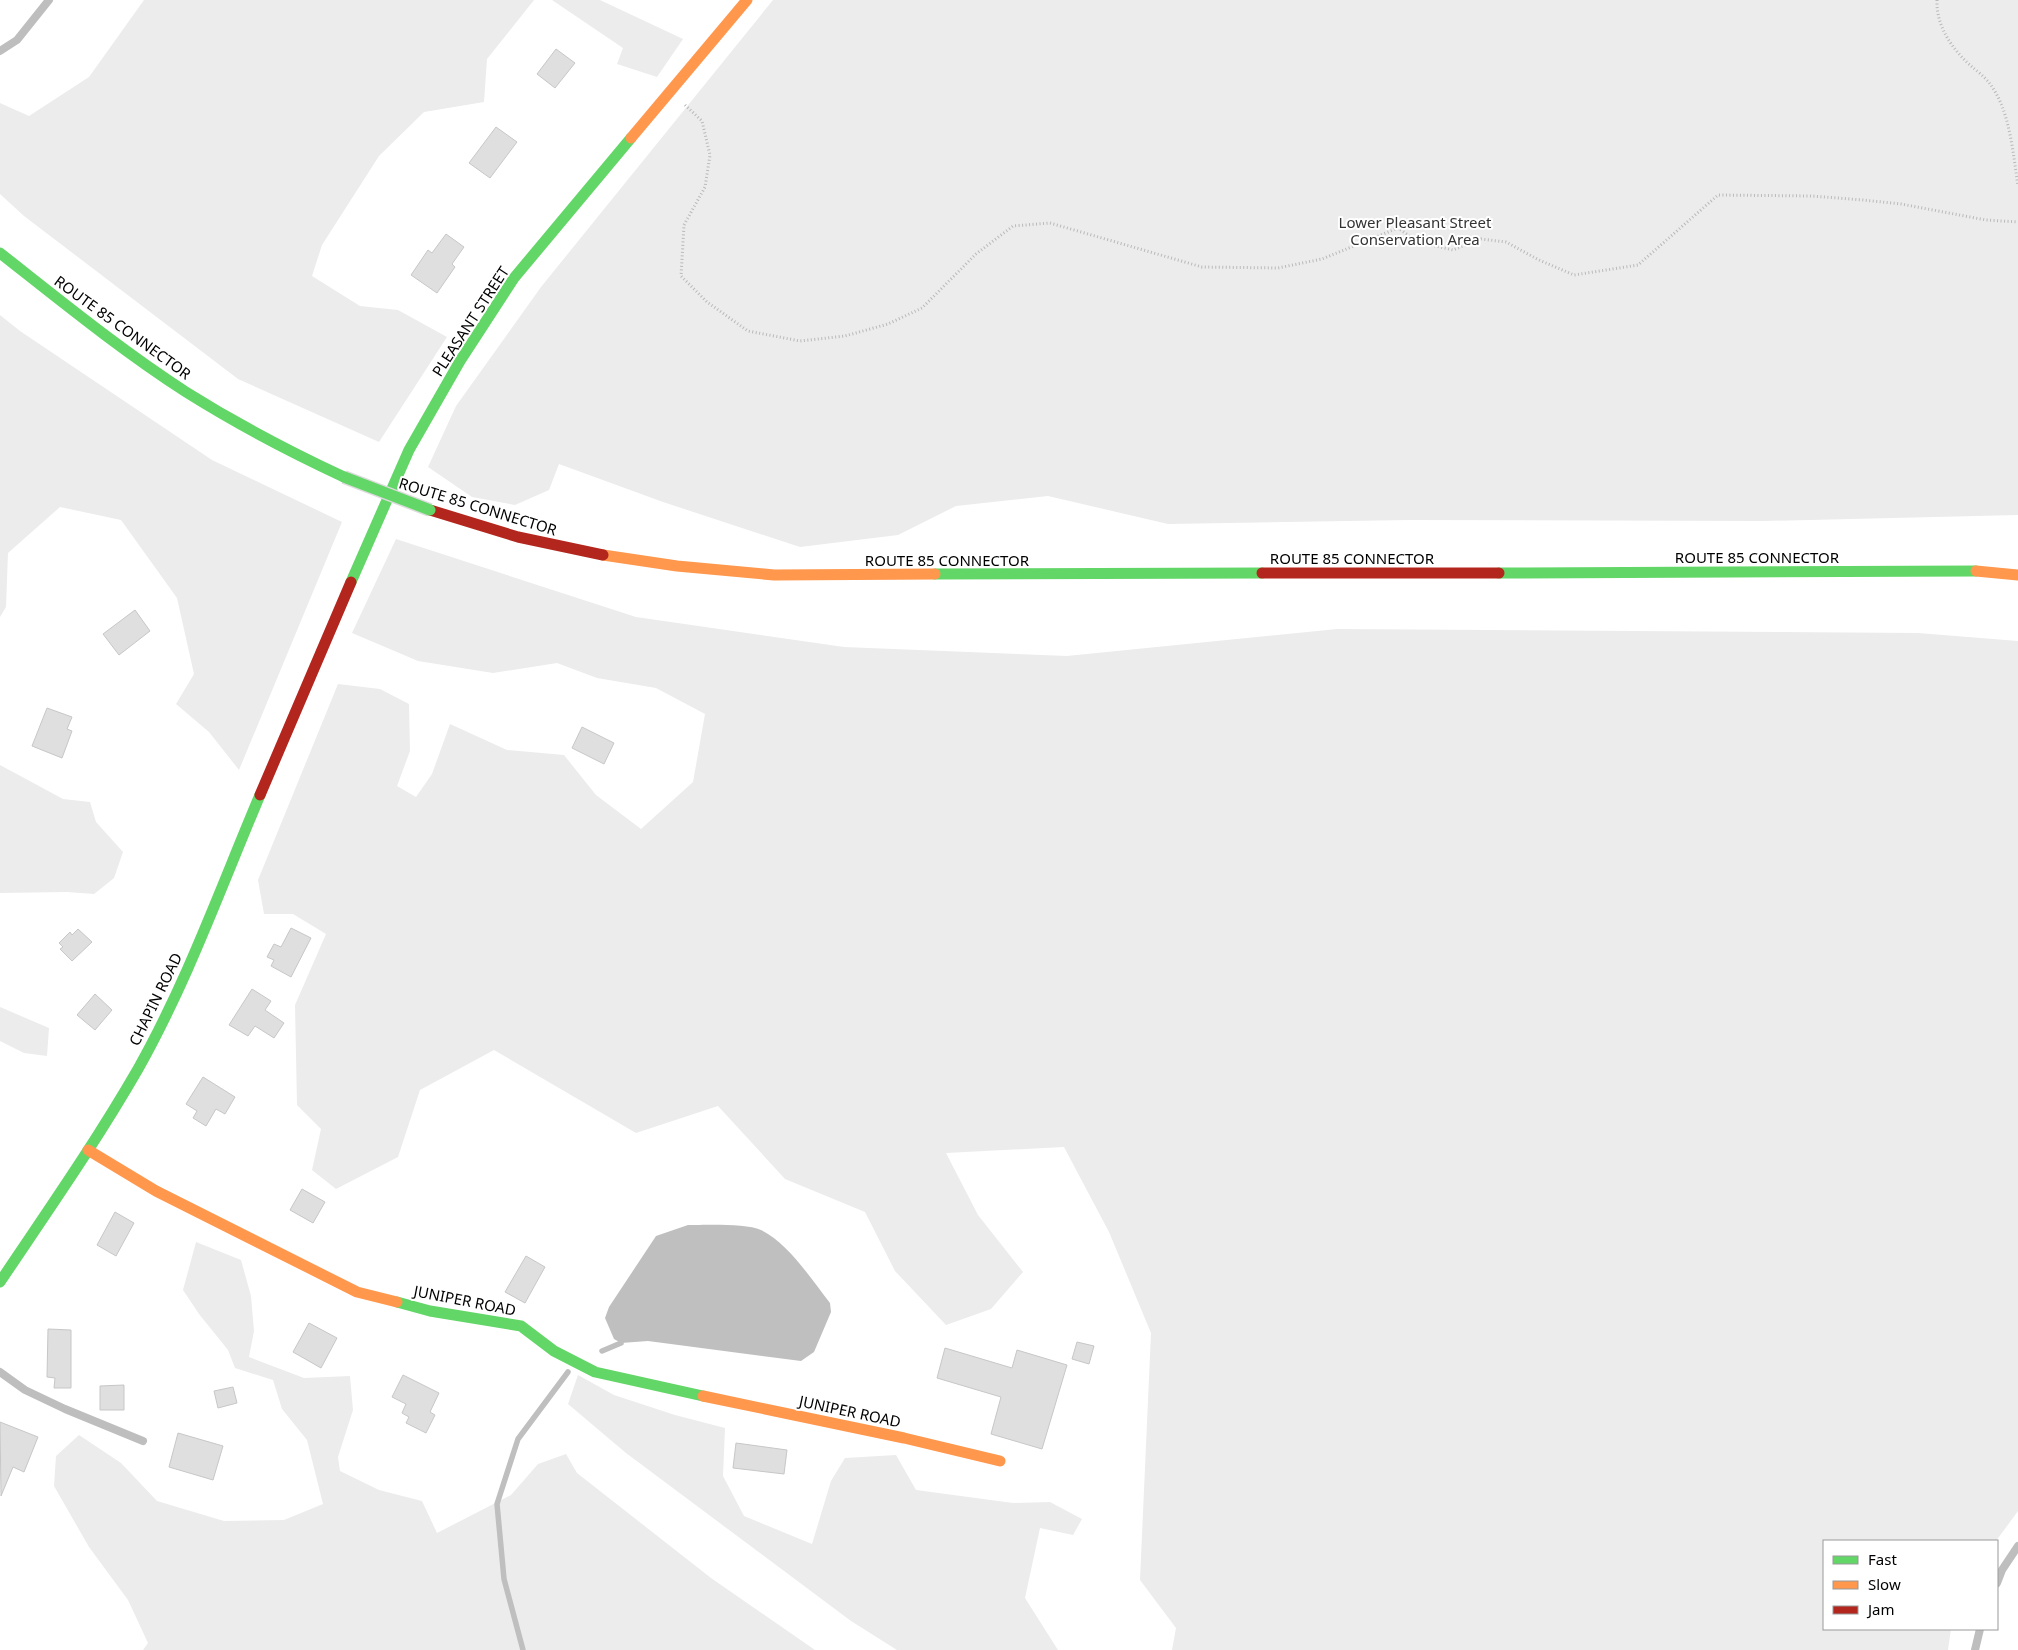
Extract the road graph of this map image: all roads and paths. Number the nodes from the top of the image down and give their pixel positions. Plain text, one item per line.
1 (49, 0) edge
2 (747, 0) edge
3 (1937, 0) edge
4 (0, 51) edge
5 (671, 92) junction
6 (2018, 186) edge
7 (2018, 222) edge
8 (0, 252) edge
9 (2018, 569) edge
10 (1976, 571) junction
11 (2018, 575) edge
12 (298, 708) joint
13 (88, 1150) junction
14 (0, 1282) edge
15 (0, 1372) edge
16 (143, 1441) dead end
17 (1000, 1461) dead end
18 (2018, 1546) edge
19 (1998, 1580) edge
20 (1980, 1630) edge
21 (1975, 1650) edge

1 - 4 lane
2 - 5 main road, PLEASANT STREET
3 - 6 path
5 - 7 path
5 - 12 main road, PLEASANT STREET
8 - 10 main road, ROUTE 85 CONNECTOR, bridge
9 - 10 main road, ROUTE 85 CONNECTOR
10 - 11 main road, ROUTE 85 CONNECTOR
12 - 13 main road, CHAPIN ROAD
13 - 14 main road, CHAPIN ROAD
13 - 17 main road, JUNIPER ROAD
15 - 16 lane
18 - 19 lane
20 - 21 lane

